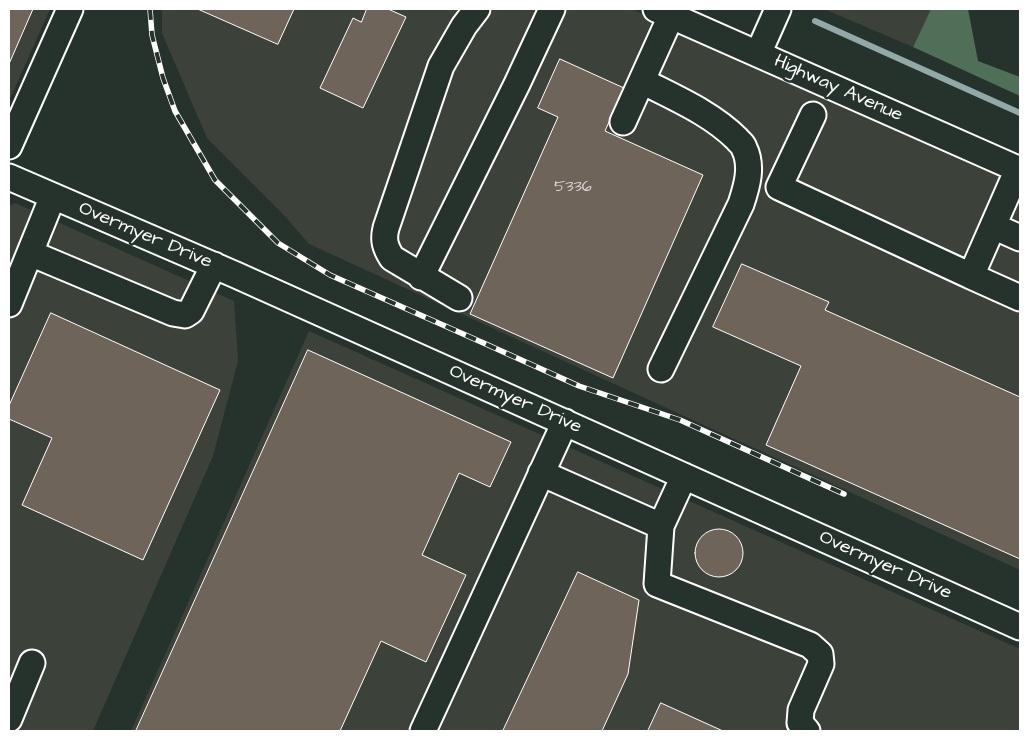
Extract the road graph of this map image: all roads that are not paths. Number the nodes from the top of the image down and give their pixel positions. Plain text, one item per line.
1 (70, 9) edge
2 (476, 9) edge
3 (552, 9) edge
4 (778, 9) edge
5 (664, 12) edge
6 (758, 54) junction
7 (642, 81) junction
8 (813, 115) dead end
9 (624, 122) dead end
10 (9, 146) edge
11 (1019, 169) edge
12 (9, 177) edge
13 (53, 196) junction
14 (993, 226) junction
15 (1020, 238) edge
16 (27, 260) junction
17 (214, 265) junction
18 (970, 276) junction
19 (421, 277) junction
20 (459, 298) dead end
21 (1020, 298) edge
22 (9, 304) edge
23 (661, 369) dead end
24 (565, 422) junction
25 (541, 473) junction
26 (684, 476) junction
27 (660, 526) junction
28 (1020, 627) edge
29 (32, 664) dead end
30 (9, 719) edge
31 (423, 731) edge
32 (807, 731) edge

1 - 10 street
2 - 19 street
3 - 19 street
4 - 6 street
5 - 6 street, Highway Avenue
5 - 7 street
6 - 11 street, Highway Avenue
7 - 9 street
7 - 23 street
8 - 18 street
11 - 14 street
12 - 13 street, Overmyer Drive
13 - 16 street
13 - 17 street, Overmyer Drive
14 - 15 street
14 - 18 street
16 - 17 street
16 - 22 street
17 - 24 street, Overmyer Drive
18 - 21 street
19 - 20 street
24 - 25 street
24 - 26 street, Overmyer Drive
25 - 27 street
25 - 31 street
26 - 27 street
26 - 28 street, Overmyer Drive
27 - 32 street
29 - 30 street

